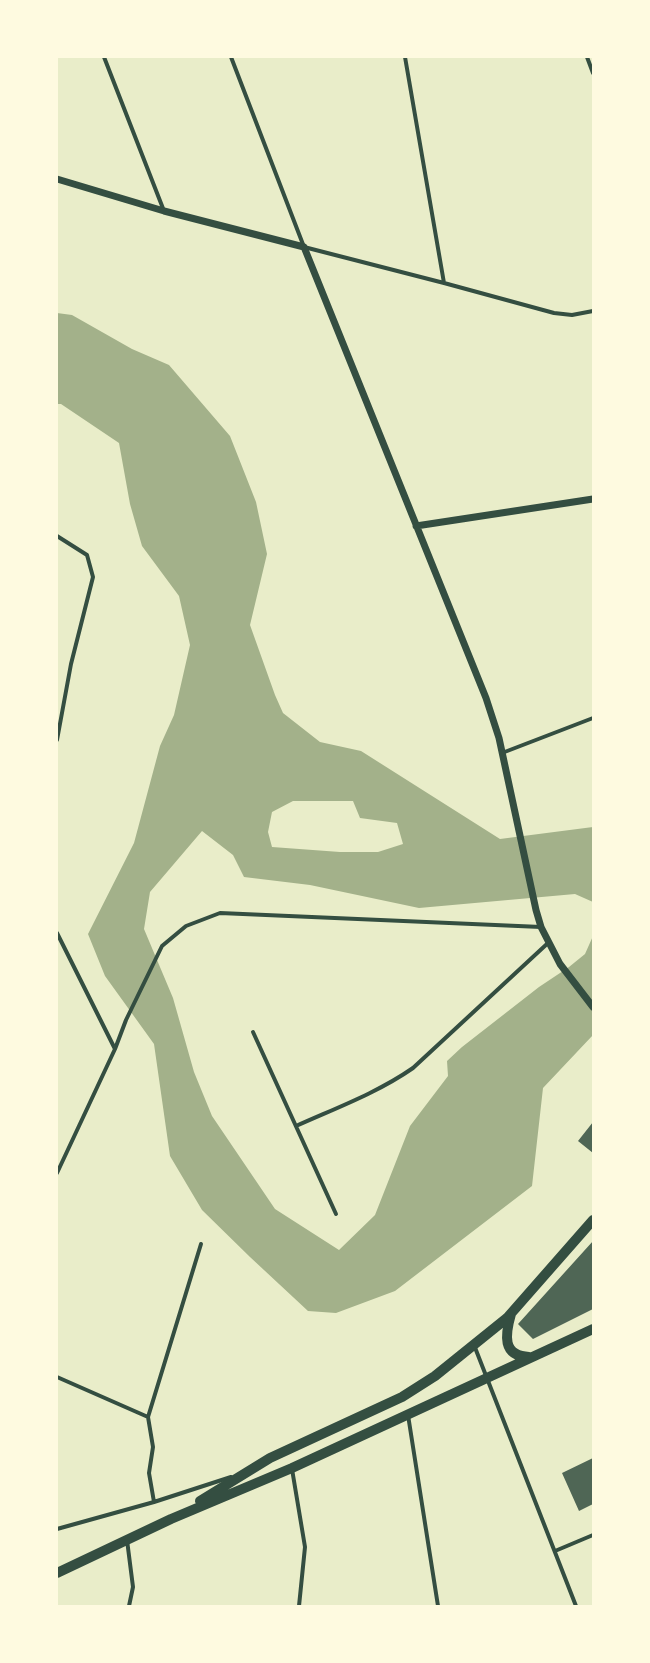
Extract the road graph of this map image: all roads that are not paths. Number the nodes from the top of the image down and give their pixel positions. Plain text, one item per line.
1 (104, 57) edge
2 (231, 57) edge
3 (405, 57) edge
4 (587, 57) edge
5 (593, 73) edge
6 (57, 179) edge
7 (164, 211) junction
8 (304, 247) junction
9 (444, 283) junction
10 (593, 311) edge
11 (593, 499) edge
12 (416, 526) junction
13 (57, 536) edge
14 (593, 718) edge
15 (57, 740) edge
16 (502, 753) junction
17 (542, 927) junction
18 (57, 934) edge
19 (548, 943) junction
20 (593, 1007) edge
21 (253, 1032) dead end
22 (115, 1049) junction
23 (296, 1126) junction
24 (57, 1173) edge
25 (336, 1214) dead end
26 (593, 1220) edge
27 (201, 1244) dead end
28 (512, 1312) junction
29 (593, 1329) edge
30 (474, 1344) junction
31 (530, 1357) junction
32 (57, 1377) edge
33 (487, 1377) junction
34 (408, 1414) junction
35 (148, 1417) junction
36 (292, 1468) junction
37 (248, 1472) junction
38 (154, 1502) junction
39 (171, 1519) junction
40 (57, 1529) edge
41 (593, 1534) edge
42 (127, 1540) junction
43 (555, 1551) junction
44 (57, 1573) edge
45 (129, 1606) edge
46 (299, 1606) edge
47 (438, 1606) edge
48 (576, 1606) edge

1 - 7 street
2 - 8 street
3 - 9 street
4 - 5 street
6 - 7 street
7 - 8 street
8 - 9 street
8 - 12 street
9 - 10 street
11 - 12 street
12 - 16 street
13 - 15 street
14 - 16 street
16 - 17 street
17 - 19 street
17 - 22 street
18 - 22 street
19 - 20 street
19 - 23 street
21 - 23 street
22 - 24 street
23 - 25 street
26 - 28 main road
27 - 35 street
28 - 30 main road
28 - 31 main road
29 - 31 main road
30 - 33 street
30 - 37 main road
31 - 33 main road
32 - 35 street
33 - 34 main road
33 - 43 street
34 - 36 main road
34 - 47 street
35 - 38 street
36 - 39 main road
36 - 46 street
37 - 38 street
37 - 39 main road
38 - 40 street
39 - 42 main road
41 - 43 street
42 - 44 main road
42 - 45 street
43 - 48 street

